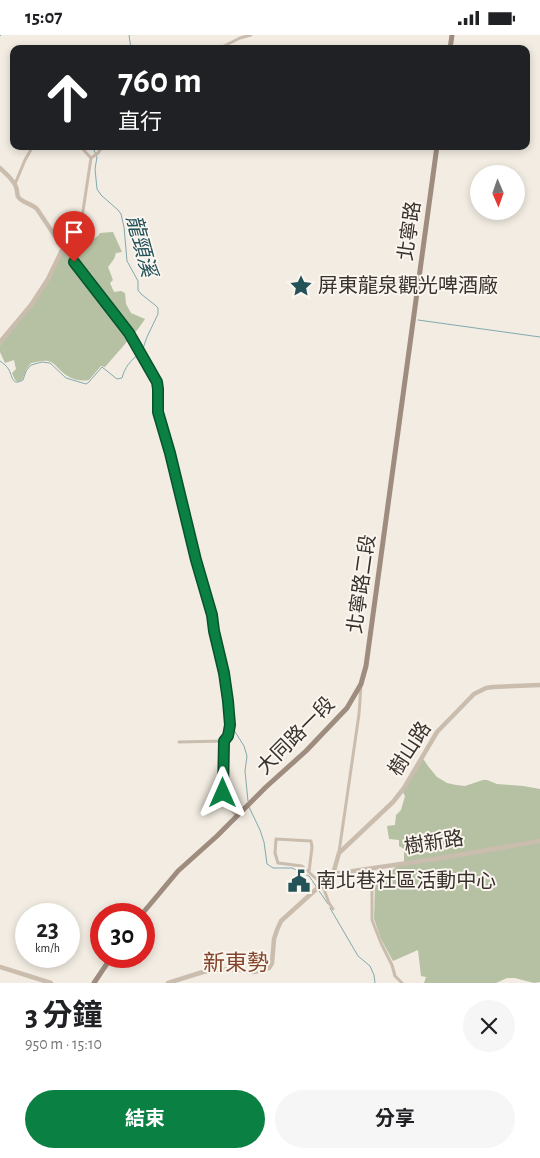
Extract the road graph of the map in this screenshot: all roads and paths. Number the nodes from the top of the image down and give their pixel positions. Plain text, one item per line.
1 (251, 35) edge
2 (226, 45) edge
3 (31, 150) edge
4 (84, 150) edge
5 (100, 150) edge
6 (436, 150) edge
7 (91, 158) junction
8 (0, 168) edge
9 (15, 184) junction
10 (63, 248) junction
11 (414, 319) joint
12 (0, 342) edge
13 (361, 684) junction
14 (540, 685) edge
15 (224, 741) junction
16 (178, 742) dead end
17 (237, 816) junction
18 (540, 841) edge
19 (338, 853) junction
20 (370, 869) junction
21 (309, 872) junction
22 (333, 874) junction
23 (319, 887) junction
24 (151, 903) edge
25 (334, 909) dead end
26 (0, 967) edge
27 (104, 968) edge
28 (395, 976) junction
29 (51, 983) edge
30 (94, 983) edge
31 (168, 983) edge
32 (394, 983) edge
33 (402, 983) edge

1 - 2 street
3 - 9 street
4 - 7 street
5 - 7 street
6 - 11 main road, 北寧路
7 - 10 street
8 - 9 street
9 - 10 street
10 - 12 street
10 - 15 street
11 - 13 main road, 北寧路二段
13 - 17 main road, 大同路一段
13 - 19 street, 北寧路二段
14 - 19 street, 樹山路
15 - 16 street
15 - 17 street
17 - 24 main road, 大同路一段
18 - 20 street, 樹新路
19 - 22 street
20 - 22 street, 樹新路
20 - 28 street
21 - 21 street
21 - 23 street
22 - 23 street
23 - 25 street
23 - 31 street
26 - 29 street
27 - 30 main road
28 - 32 street
28 - 33 street

